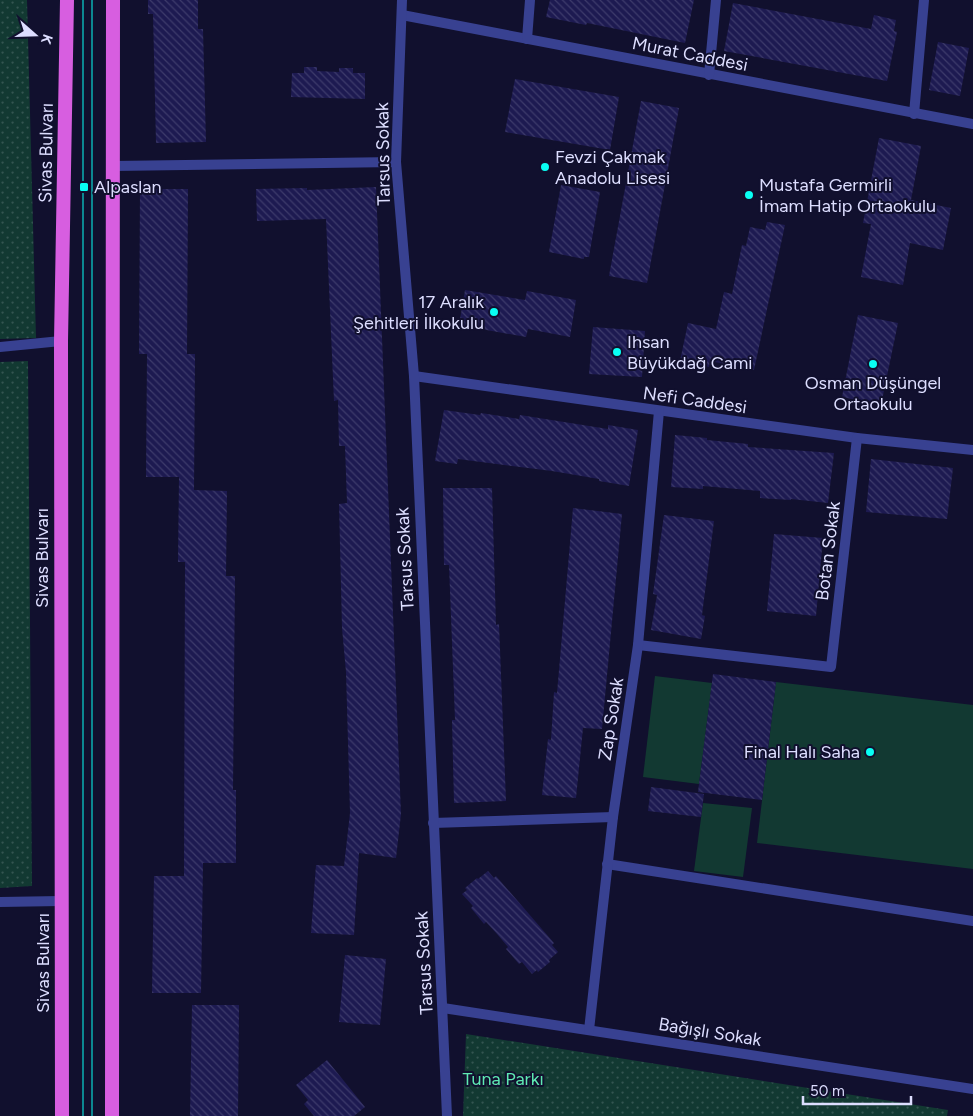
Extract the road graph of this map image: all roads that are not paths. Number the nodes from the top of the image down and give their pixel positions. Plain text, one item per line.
1 (67, 0) edge
2 (113, 0) edge
3 (402, 0) edge
4 (530, 0) edge
5 (716, 0) edge
6 (924, 0) edge
7 (402, 15) junction
8 (526, 39) junction
9 (709, 74) junction
10 (914, 114) junction
11 (973, 124) edge
12 (396, 162) junction
13 (114, 166) junction
14 (61, 341) junction
15 (0, 347) edge
16 (414, 376) junction
17 (658, 411) junction
18 (857, 438) junction
19 (973, 450) edge
20 (638, 645) junction
21 (613, 817) junction
22 (434, 823) junction
23 (607, 864) junction
24 (61, 901) junction
25 (0, 902) edge
26 (973, 922) edge
27 (443, 1008) junction
28 (589, 1030) junction
29 (973, 1089) edge
30 (113, 1113) edge
31 (62, 1116) edge
32 (447, 1116) edge

1 - 14 highway, Sivas Bulvarı
2 - 13 highway
3 - 7 street, Tarsus Sokak
4 - 8 street
5 - 9 street
6 - 10 street
7 - 8 street, Murat Caddesi
7 - 12 street, Tarsus Sokak
8 - 9 street, Murat Caddesi
9 - 10 street, Murat Caddesi
10 - 11 street, Murat Caddesi
12 - 13 street
12 - 16 street, Tarsus Sokak
13 - 30 highway
14 - 15 street
14 - 24 highway, Sivas Bulvarı
16 - 17 street, Nefi Caddesi
16 - 22 street, Tarsus Sokak
17 - 18 street, Nefi Caddesi
17 - 20 street, Zap Sokak
18 - 19 street, Nefi Caddesi
18 - 20 street, Botan Sokak
20 - 21 street, Zap Sokak
21 - 22 street
21 - 23 street, Zap Sokak
22 - 27 street, Tarsus Sokak
23 - 26 street
23 - 28 street, Zap Sokak
24 - 25 street
24 - 31 highway, Sivas Bulvarı
27 - 28 street, Bağışlı Sokak
27 - 32 street, Tarsus Sokak
28 - 29 street, Bağışlı Sokak

